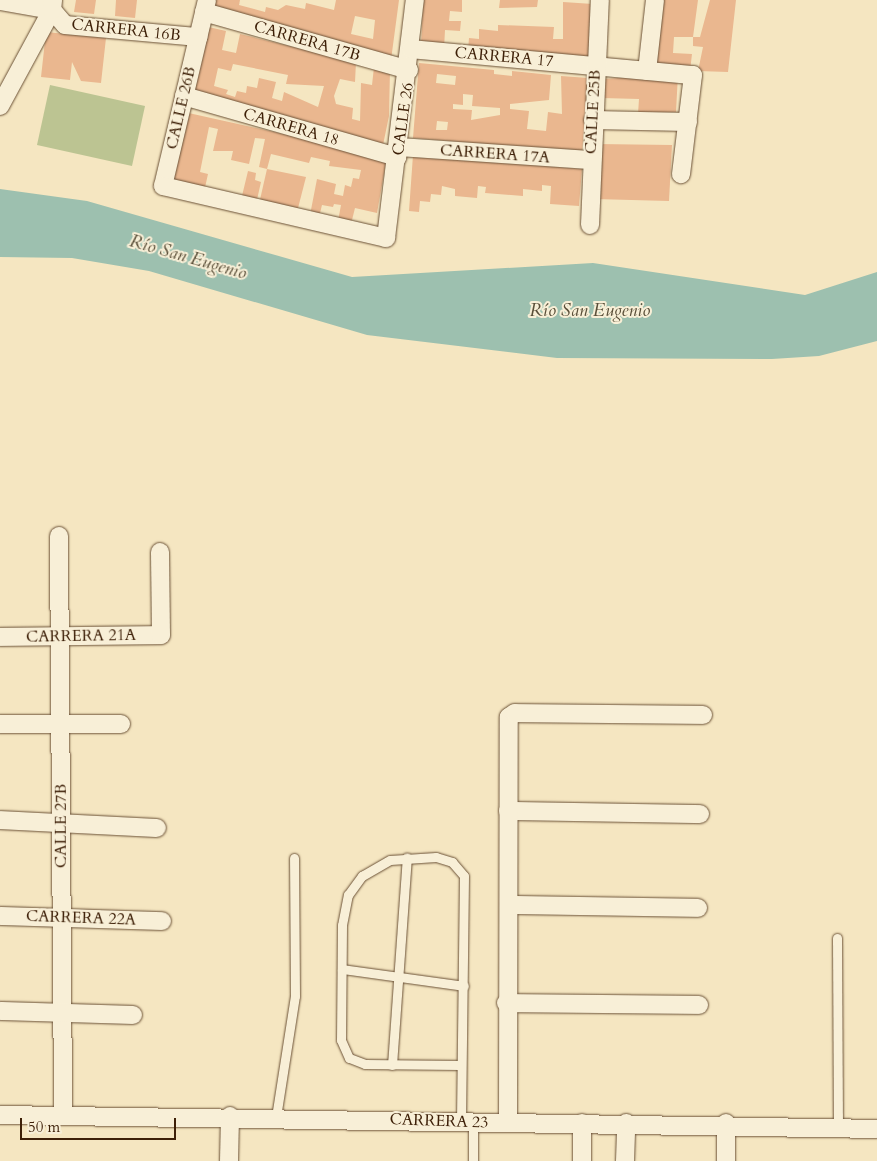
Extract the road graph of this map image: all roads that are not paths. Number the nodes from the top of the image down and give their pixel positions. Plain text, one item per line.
1 (415, 0) edge
2 (600, 0) edge
3 (655, 0) edge
4 (0, 1) edge
5 (52, 5) edge
6 (206, 6) edge
7 (198, 37) junction
8 (412, 49) junction
9 (596, 66) junction
10 (409, 70) junction
11 (647, 70) junction
12 (184, 96) junction
13 (0, 106) edge
14 (593, 120) junction
15 (688, 122) junction
16 (398, 152) junction
17 (590, 160) junction
18 (681, 174) dead end
19 (590, 225) dead end
20 (386, 238) joint
21 (59, 536) dead end
22 (160, 552) dead end
23 (0, 637) edge
24 (60, 637) junction
25 (703, 716) dead end
26 (0, 724) edge
27 (60, 724) junction
28 (121, 724) dead end
29 (508, 812) junction
30 (700, 814) dead end
31 (0, 820) edge
32 (61, 822) junction
33 (157, 828) dead end
34 (294, 858) dead end
35 (407, 858) junction
36 (509, 905) junction
37 (698, 908) dead end
38 (61, 915) junction
39 (0, 916) edge
40 (162, 921) dead end
41 (837, 938) dead end
42 (342, 969) junction
43 (398, 976) junction
44 (464, 986) junction
45 (506, 1003) junction
46 (699, 1005) dead end
47 (0, 1011) edge
48 (62, 1013) junction
49 (133, 1015) dead end
50 (392, 1065) junction
51 (460, 1065) junction
52 (0, 1115) edge
53 (63, 1116) junction
54 (230, 1116) junction
55 (276, 1117) junction
56 (467, 1122) junction
57 (626, 1122) junction
58 (508, 1123) junction
59 (582, 1123) junction
60 (726, 1123) junction
61 (838, 1128) junction
62 (877, 1129) edge
63 (229, 1161) edge
64 (473, 1161) edge
65 (582, 1161) edge
66 (625, 1161) edge
67 (726, 1161) edge

1 - 8 street, CALLE 26
2 - 9 street, CALLE 25B
3 - 11 street
4 - 5 street, CARRERA 16B
5 - 7 street, CARRERA 16B
5 - 13 street
6 - 7 street, CALLE 26B
6 - 10 street, CARRERA 17B
7 - 12 street, CALLE 26B
8 - 9 street, CARRERA 17
8 - 10 street, CALLE 26
9 - 11 street, CARRERA 17
9 - 14 street, CALLE 25B
10 - 16 street, CALLE 26
11 - 15 street, CARRERA 17
12 - 16 street, CARRERA 18
12 - 20 street, CALLE 26B
14 - 15 street
14 - 17 street, CALLE 25B
15 - 18 street
16 - 17 street, CARRERA 17A
16 - 20 street, CALLE 26
17 - 19 street, CALLE 25B
21 - 24 street, CALLE 27B
22 - 24 street, CARRERA 21A
23 - 24 street, CARRERA 21A
24 - 27 street, CALLE 27B
25 - 29 street
26 - 27 street
27 - 28 street
27 - 32 street, CALLE 27B
29 - 30 street
29 - 36 street
31 - 32 street
32 - 33 street
32 - 38 street, CALLE 27B
34 - 55 lane
35 - 42 lane
35 - 43 lane
35 - 44 lane
36 - 37 street
36 - 45 street
38 - 39 street, CARRERA 22A
38 - 40 street, CARRERA 22A
38 - 48 street, CALLE 27B
41 - 61 lane
42 - 43 lane
42 - 50 lane
43 - 44 lane
43 - 50 lane
44 - 51 lane
45 - 46 street
45 - 58 street
47 - 48 street
48 - 49 street
48 - 53 street, CALLE 27B
50 - 51 lane
51 - 56 lane
52 - 53 street, CARRERA 23
53 - 54 street, CARRERA 23
54 - 55 street, CARRERA 23
54 - 63 street
55 - 56 street, CARRERA 23
56 - 58 street, CARRERA 23
56 - 64 lane
57 - 59 street, CARRERA 23
57 - 60 street, CARRERA 23
57 - 66 street
58 - 59 street, CARRERA 23
59 - 65 street
60 - 61 street, CARRERA 23
60 - 67 street
61 - 62 street, CARRERA 23

